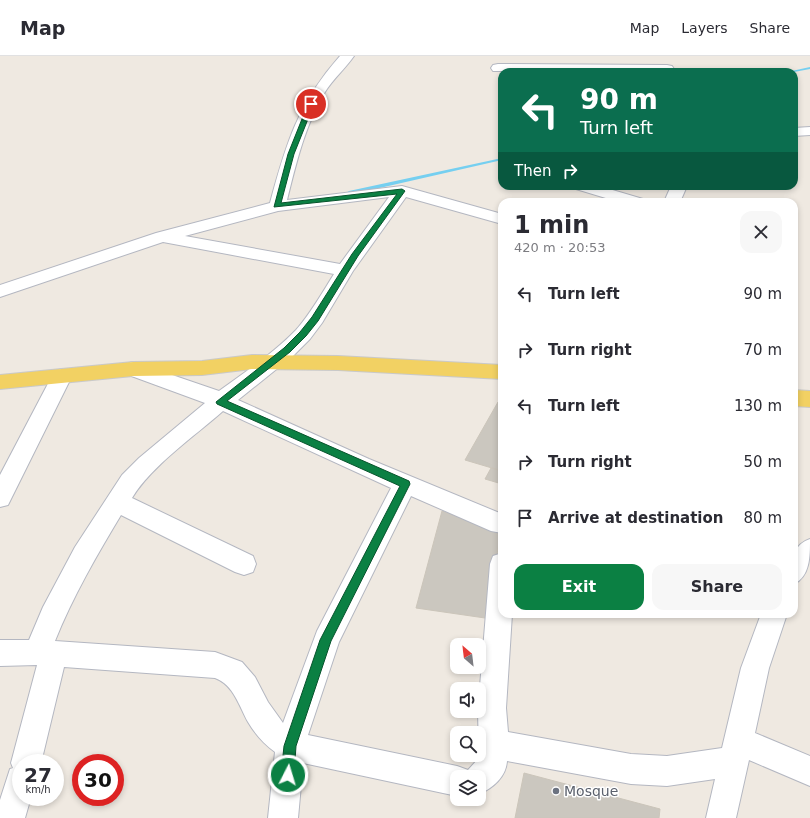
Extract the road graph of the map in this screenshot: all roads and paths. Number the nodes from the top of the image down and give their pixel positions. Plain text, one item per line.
1 (347, 56) edge
2 (659, 56) edge
3 (666, 68) edge
4 (798, 132) edge
5 (810, 132) edge
6 (596, 190) edge
7 (402, 191) junction
8 (623, 198) edge
9 (277, 206) junction
10 (498, 218) edge
11 (162, 237) junction
12 (345, 270) junction
13 (0, 291) edge
14 (263, 368) junction
15 (133, 369) junction
16 (498, 372) edge
17 (62, 376) junction
18 (0, 382) edge
19 (798, 385) edge
20 (810, 385) edge
21 (498, 386) edge
22 (798, 398) edge
23 (810, 399) edge
24 (220, 402) junction
25 (405, 484) junction
26 (0, 498) edge
27 (118, 502) junction
28 (498, 523) edge
29 (810, 550) edge
30 (244, 564) dead end
31 (798, 567) edge
32 (498, 618) edge
33 (773, 618) edge
34 (0, 653) edge
35 (46, 653) junction
36 (494, 744) junction
37 (290, 746) junction
38 (737, 751) junction
39 (28, 754) edge
40 (810, 771) edge
41 (486, 772) edge
42 (450, 780) edge
43 (13, 806) edge
44 (10, 818) edge
45 (283, 818) edge
46 (721, 818) edge

1 - 9 street
2 - 3 street
4 - 5 street
6 - 8 street
7 - 9 street
7 - 10 street
7 - 12 street
9 - 11 street
11 - 12 street
11 - 13 street
12 - 14 street
14 - 15 main road
14 - 16 main road
14 - 21 main road
14 - 24 street
15 - 17 main road
15 - 24 street
17 - 18 main road
17 - 26 street
19 - 20 main road
22 - 23 main road
24 - 25 street
24 - 27 street
25 - 28 street
25 - 37 street
27 - 30 street
27 - 35 street
29 - 31 street
32 - 36 street
33 - 38 street
34 - 35 street
35 - 37 street
35 - 39 street
36 - 38 street
36 - 41 street
37 - 42 street
37 - 45 street
38 - 40 street
38 - 46 street
43 - 44 street

